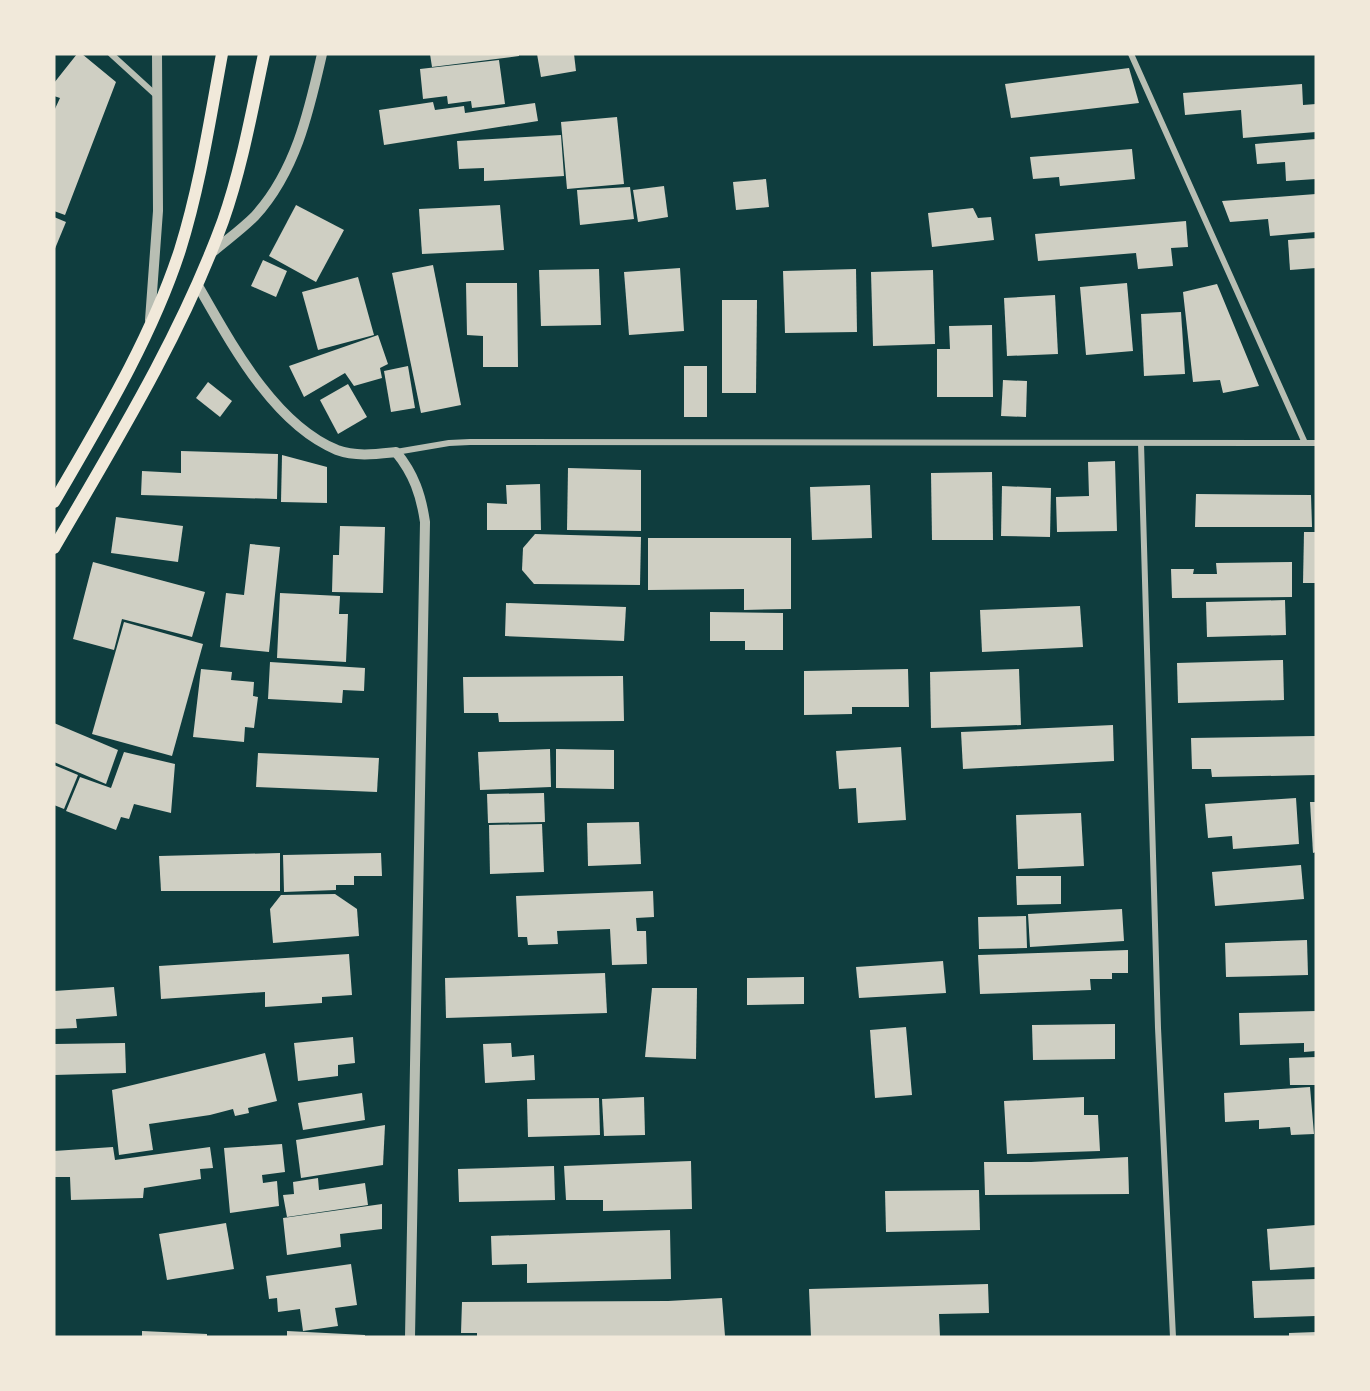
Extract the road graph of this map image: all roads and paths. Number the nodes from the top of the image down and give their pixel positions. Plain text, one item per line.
1 (111, 54) edge
2 (157, 54) edge
3 (222, 54) edge
4 (264, 54) edge
5 (322, 54) edge
6 (1131, 54) edge
7 (158, 97) junction
8 (209, 255) junction
9 (197, 284) junction
10 (150, 323) junction
11 (1141, 443) junction
12 (1305, 443) junction
13 (1316, 443) edge
14 (396, 452) junction
15 (54, 502) edge
16 (54, 548) edge
17 (410, 1337) edge
18 (1173, 1337) edge

1 - 7 street
2 - 7 street
3 - 10 main road
4 - 8 main road
5 - 8 street
6 - 12 street
7 - 10 street
8 - 9 main road
9 - 14 street
9 - 16 main road
10 - 15 main road
11 - 12 street
11 - 14 street
11 - 18 street
12 - 13 street
14 - 17 street

